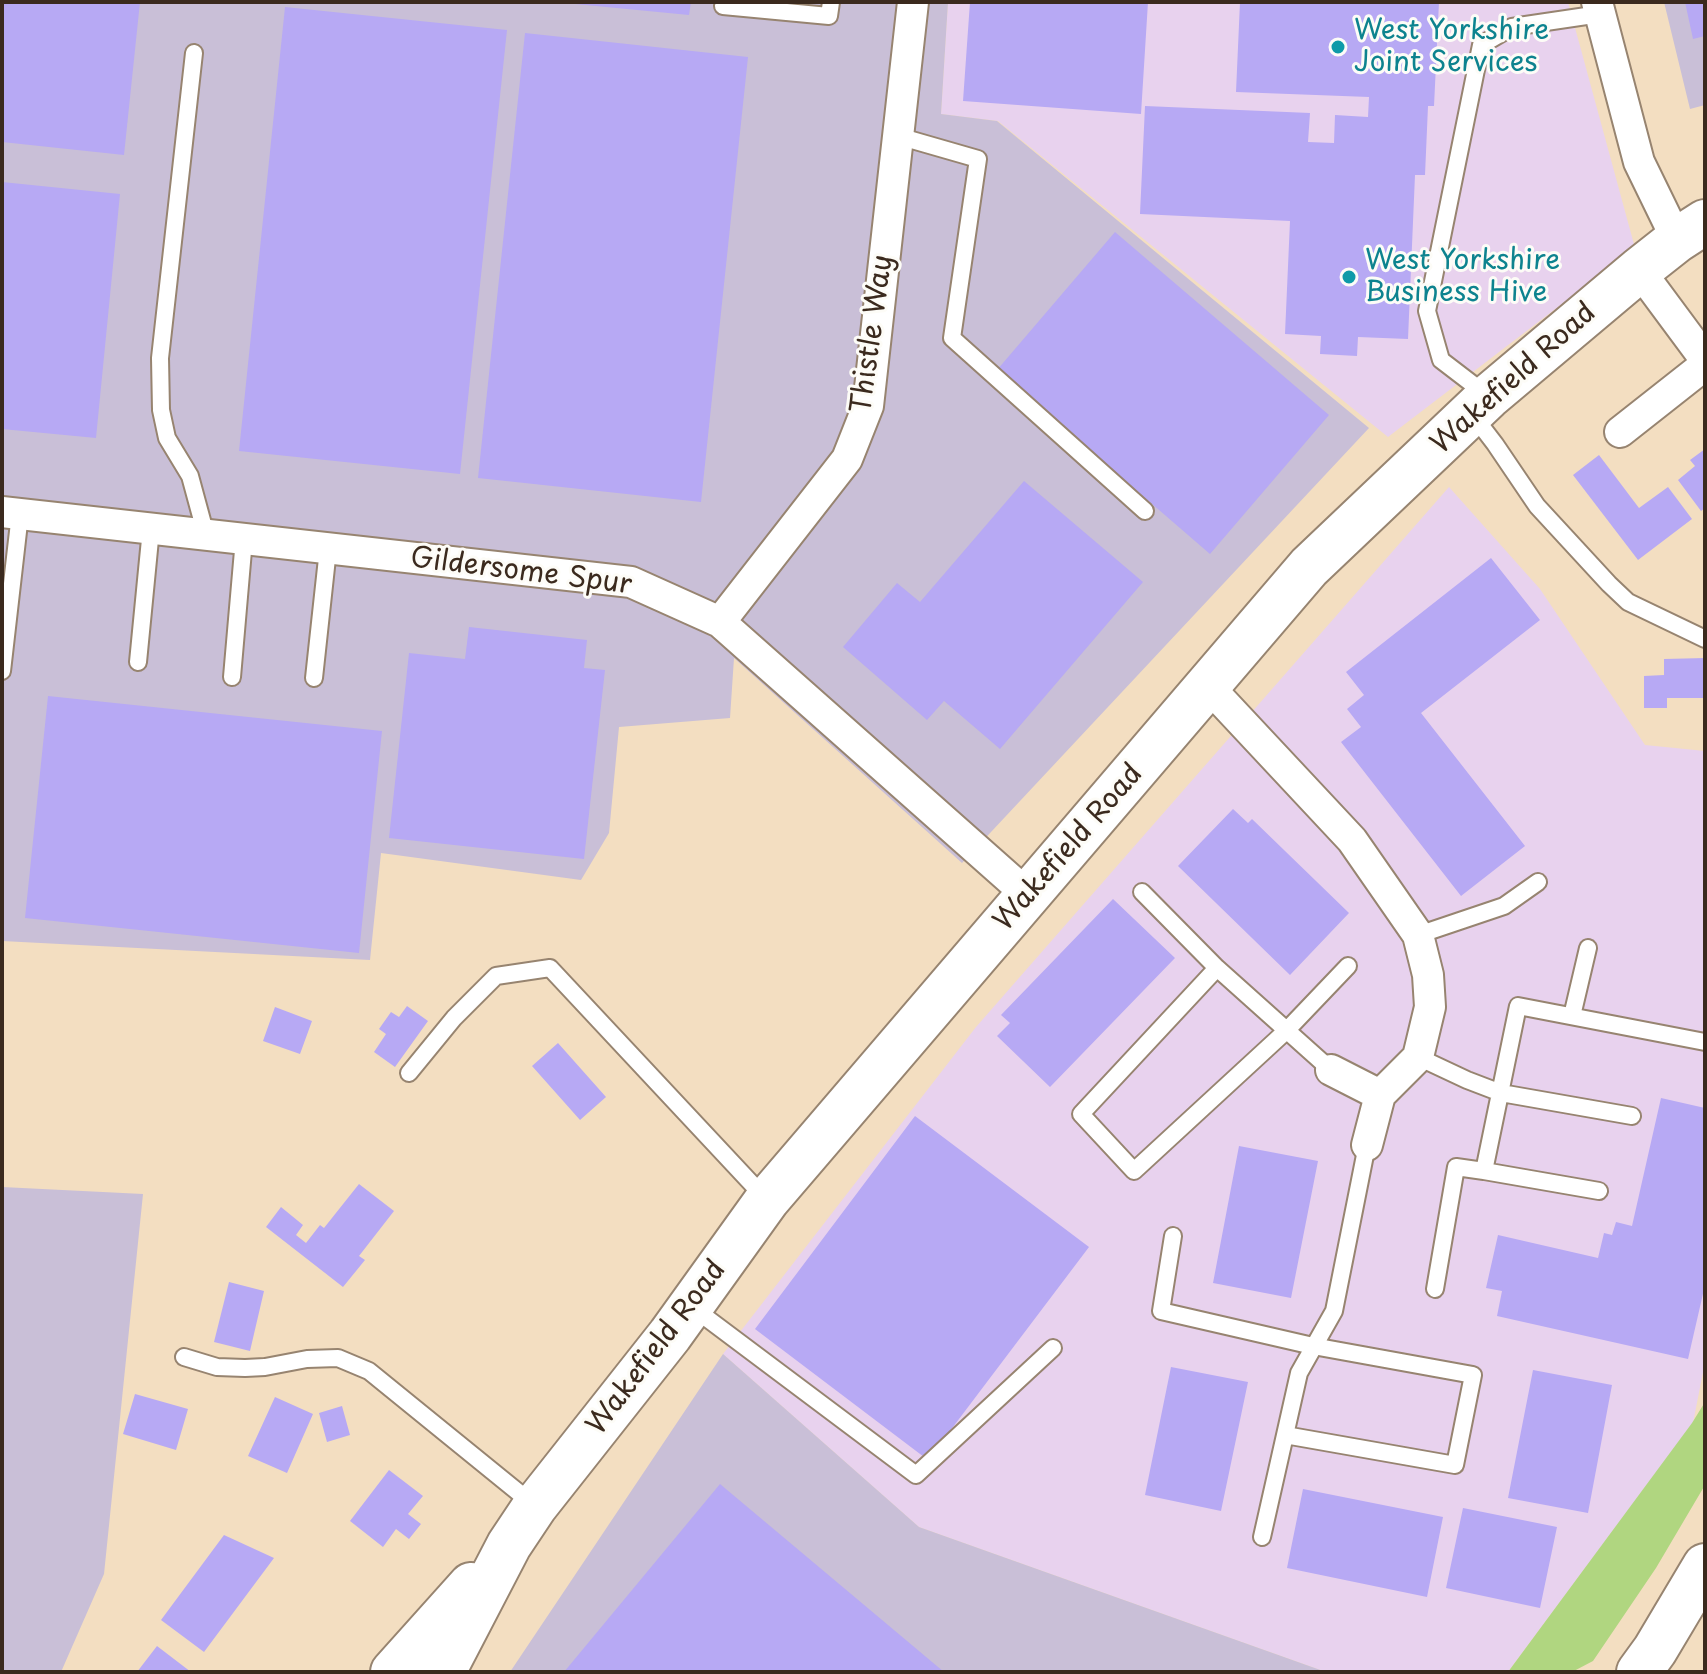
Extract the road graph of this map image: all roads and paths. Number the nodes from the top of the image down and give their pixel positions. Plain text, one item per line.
1 (831, 2) edge
2 (913, 2) edge
3 (723, 6) dead end
4 (1598, 8) edge
5 (194, 53) dead end
6 (898, 136) junction
7 (1691, 231) edge
8 (1639, 270) junction
9 (1705, 362) edge
10 (1480, 405) junction
11 (1620, 432) dead end
12 (1145, 511) dead end
13 (11, 513) edge
14 (151, 529) junction
15 (206, 535) junction
16 (244, 539) junction
17 (328, 549) junction
18 (720, 622) junction
19 (1705, 639) edge
20 (138, 662) dead end
21 (2, 671) edge
22 (232, 677) dead end
23 (314, 678) dead end
24 (1208, 686) junction
25 (1538, 882) dead end
26 (1142, 892) dead end
27 (1028, 895) junction
28 (1418, 935) junction
29 (1588, 948) dead end
30 (1348, 966) dead end
31 (1217, 968) junction
32 (1572, 1016) junction
33 (1286, 1031) junction
34 (1705, 1042) edge
35 (1418, 1057) junction
36 (1331, 1070) joint
37 (409, 1073) dead end
38 (1501, 1093) junction
39 (1380, 1095) junction
40 (1632, 1116) dead end
41 (1367, 1145) joint
42 (1484, 1171) junction
43 (1599, 1191) dead end
44 (767, 1200) junction
45 (1173, 1236) dead end
46 (1435, 1289) dead end
47 (691, 1306) junction
48 (1313, 1346) junction
49 (1053, 1348) dead end
50 (184, 1357) dead end
51 (1285, 1435) junction
52 (535, 1506) junction
53 (1262, 1537) dead end
54 (509, 1545) junction
55 (1705, 1566) edge
56 (393, 1672) edge
57 (443, 1672) edge
58 (1639, 1672) edge

1 - 3 lane
2 - 6 street, Thistle Way
4 - 7 street
4 - 10 lane
5 - 15 lane
6 - 12 lane
6 - 18 street, Thistle Way
7 - 8 main road, Wakefield Road
8 - 9 street
8 - 10 main road, Wakefield Road
9 - 11 street
10 - 19 lane
10 - 24 main road, Wakefield Road
13 - 14 street, Gildersome Spur
13 - 21 lane
14 - 15 street, Gildersome Spur
14 - 20 lane
15 - 16 street, Gildersome Spur
16 - 17 street, Gildersome Spur
16 - 22 lane
17 - 18 street, Gildersome Spur
17 - 23 lane
18 - 27 street, Gildersome Spur
24 - 27 main road, Wakefield Road
24 - 28 street
25 - 28 lane
26 - 31 lane
27 - 44 main road, Wakefield Road
28 - 35 street
29 - 32 lane
30 - 33 lane
31 - 33 lane
31 - 33 lane
32 - 34 lane
32 - 38 lane
33 - 36 lane
35 - 38 lane
35 - 39 street
36 - 39 street
37 - 44 lane
38 - 40 lane
38 - 42 lane
39 - 41 street
41 - 48 lane
42 - 43 lane
42 - 46 lane
44 - 47 main road, Wakefield Road
45 - 48 lane
47 - 49 lane
47 - 52 main road, Wakefield Road
48 - 51 lane
48 - 51 lane
50 - 52 lane
51 - 53 lane
52 - 54 main road, Wakefield Road
54 - 56 main road, Wakefield Road
54 - 57 main road, Wakefield Road
55 - 58 main road

